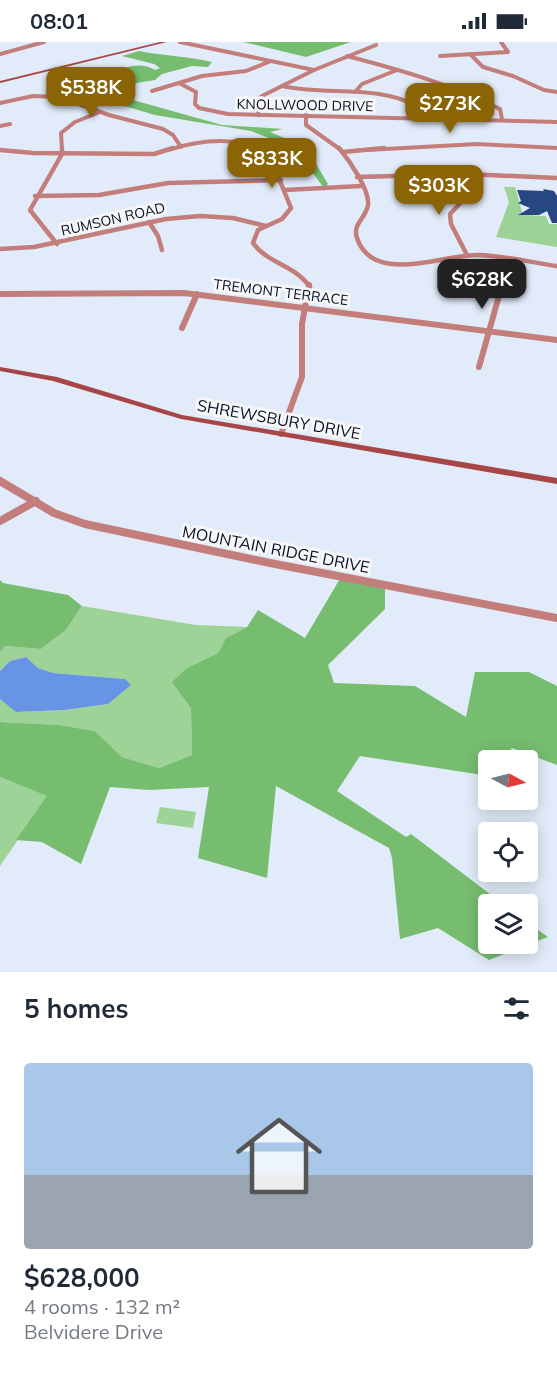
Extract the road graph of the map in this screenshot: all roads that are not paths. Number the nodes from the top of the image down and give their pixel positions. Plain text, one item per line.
1 (44, 42) edge
2 (165, 42) edge
3 (180, 42) edge
4 (501, 42) edge
5 (376, 45) dead end
6 (0, 54) edge
7 (471, 54) junction
8 (347, 56) junction
9 (440, 56) dead end
10 (271, 61) junction
11 (314, 70) junction
12 (397, 70) junction
13 (0, 82) edge
14 (179, 83) junction
15 (282, 86) junction
16 (152, 91) dead end
17 (355, 92) junction
18 (557, 92) edge
19 (0, 103) edge
20 (100, 112) junction
21 (259, 115) junction
22 (306, 115) junction
23 (420, 117) junction
24 (502, 119) junction
25 (557, 122) edge
26 (10, 124) dead end
27 (0, 126) edge
28 (181, 147) junction
29 (557, 148) edge
30 (0, 150) edge
31 (343, 152) junction
32 (62, 153) junction
33 (468, 174) junction
34 (357, 177) junction
35 (557, 177) edge
36 (281, 180) junction
37 (361, 186) junction
38 (285, 190) junction
39 (35, 196) junction
40 (149, 222) junction
41 (266, 226) junction
42 (57, 244) junction
43 (0, 249) edge
44 (162, 250) dead end
45 (467, 255) junction
46 (509, 259) junction
47 (556, 266) edge
48 (0, 294) edge
49 (197, 294) junction
50 (305, 308) junction
51 (182, 328) dead end
52 (488, 331) junction
53 (557, 340) edge
54 (479, 367) dead end
55 (0, 369) edge
56 (282, 434) junction
57 (0, 481) edge
58 (557, 481) edge
59 (36, 501) junction
60 (0, 521) edge
61 (557, 618) edge

1 - 6 street
2 - 13 main road
3 - 10 street
4 - 7 street
5 - 8 street
7 - 9 street
7 - 18 street
8 - 11 street
8 - 12 street
10 - 11 street
10 - 14 street
11 - 15 street
12 - 17 street
12 - 24 street
14 - 16 street
14 - 21 street, KNOLLWOOD DRIVE
15 - 17 street
15 - 21 street
17 - 23 street
19 - 20 street
20 - 28 street
20 - 32 street
21 - 22 street, KNOLLWOOD DRIVE
22 - 23 street, KNOLLWOOD DRIVE
22 - 31 street
23 - 24 street, KNOLLWOOD DRIVE
24 - 25 street, KNOLLWOOD DRIVE
26 - 27 street
28 - 32 street
28 - 36 street
29 - 31 street
30 - 32 street
31 - 34 street
32 - 39 street
33 - 34 street
33 - 35 street
33 - 45 street
34 - 37 street
36 - 38 street
36 - 39 street
37 - 38 street
37 - 45 street
38 - 41 street
39 - 42 street
40 - 41 street, RUMSON ROAD
40 - 42 street, RUMSON ROAD
40 - 44 street
41 - 50 street
42 - 43 street, RUMSON ROAD
45 - 46 street
46 - 47 street
46 - 52 street
48 - 49 street, TREMONT TERRACE
49 - 50 street, TREMONT TERRACE
49 - 51 street
50 - 52 street, TREMONT TERRACE
50 - 56 street
52 - 53 street, TREMONT TERRACE
52 - 54 street
55 - 56 main road, SHREWSBURY DRIVE
56 - 58 main road, SHREWSBURY DRIVE
57 - 59 street, MOUNTAIN RIDGE DRIVE
59 - 60 street
59 - 61 street, MOUNTAIN RIDGE DRIVE

